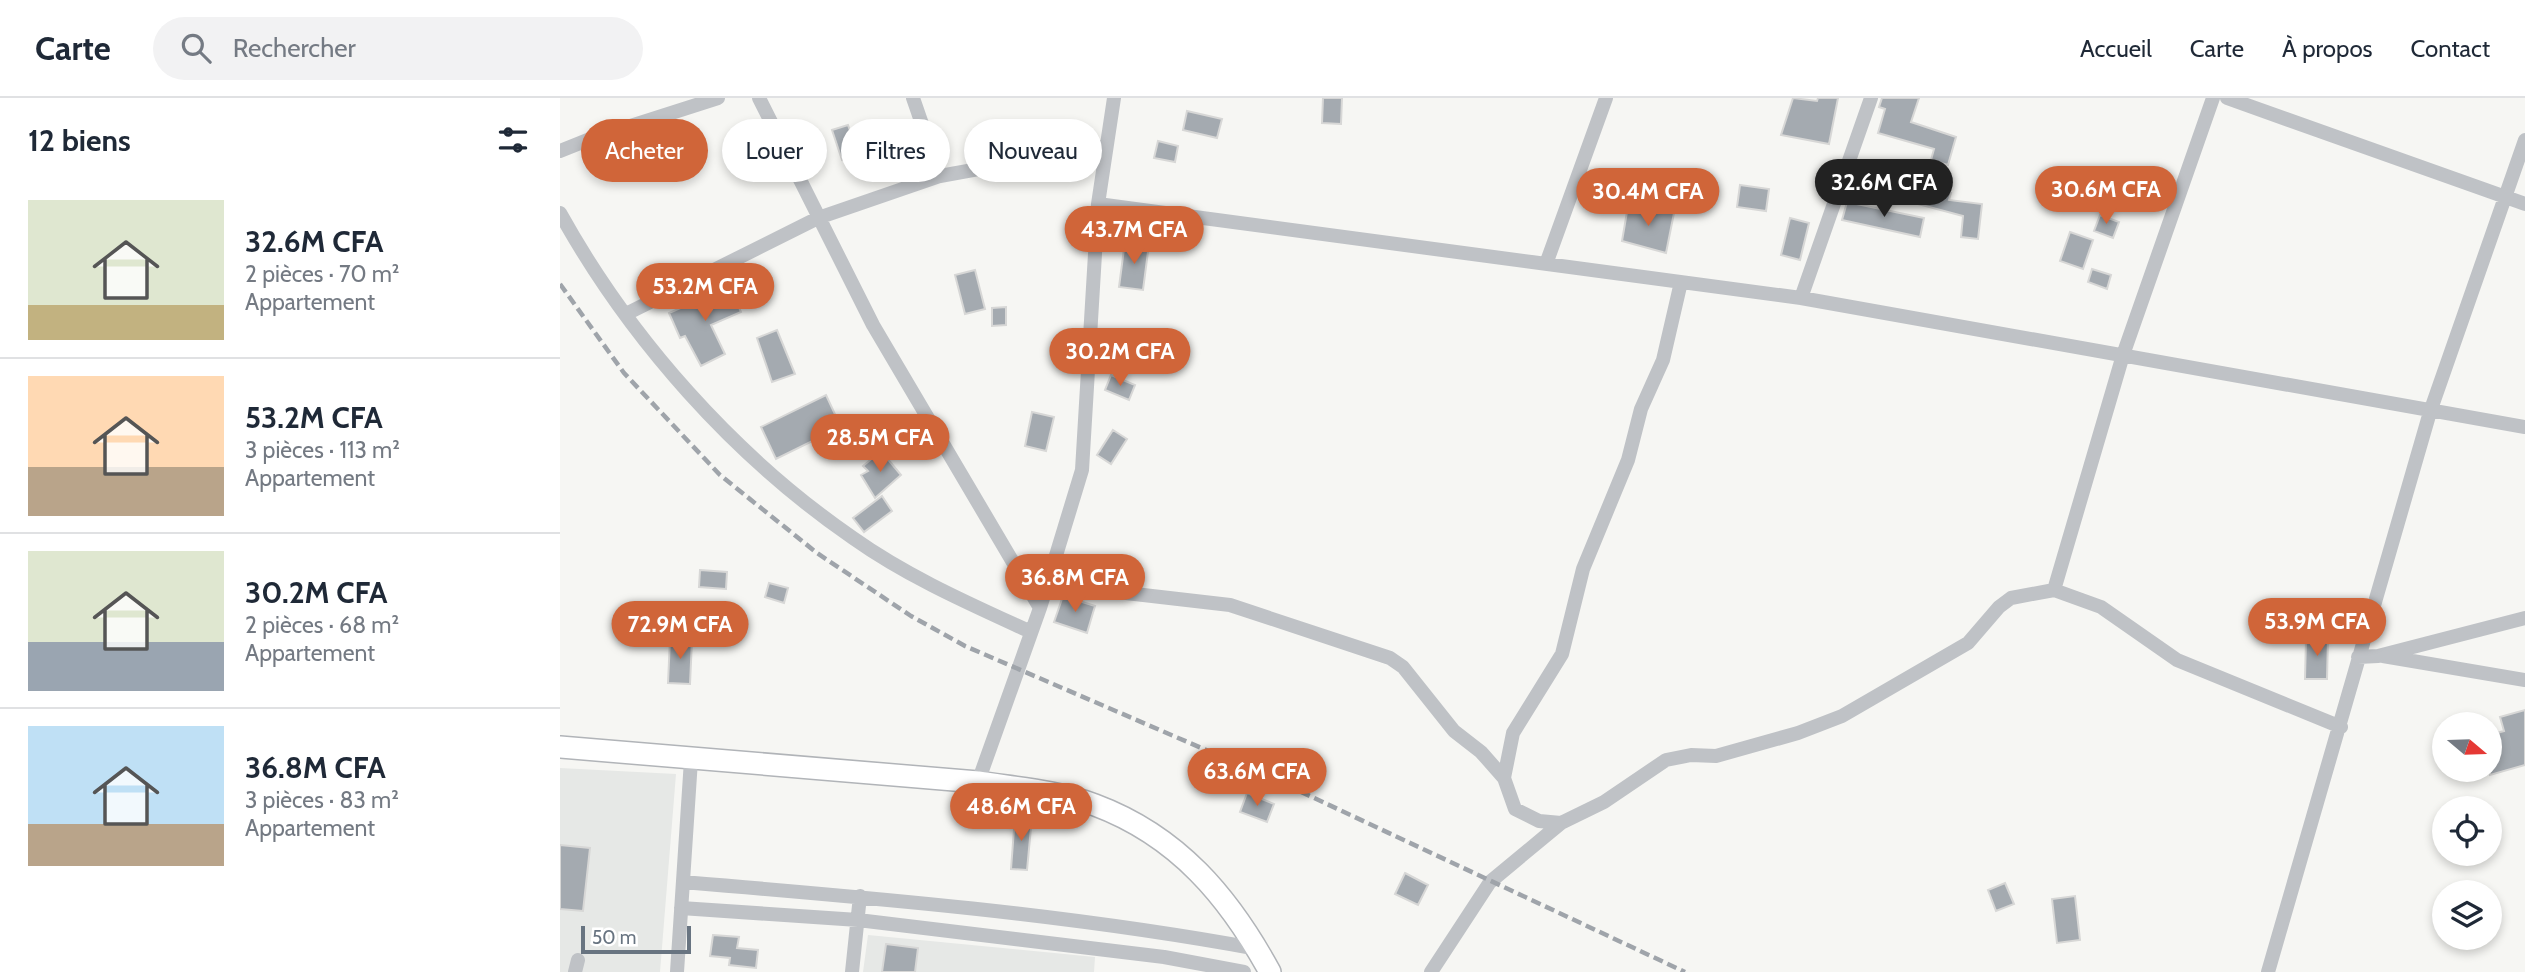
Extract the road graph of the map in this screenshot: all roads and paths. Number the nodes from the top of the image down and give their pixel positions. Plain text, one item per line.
1 (718, 98) edge
2 (759, 98) edge
3 (912, 98) edge
4 (1114, 98) edge
5 (1606, 98) edge
6 (1871, 98) edge
7 (2213, 98) edge
8 (2227, 98) edge
9 (920, 119) edge
10 (2525, 139) edge
11 (1106, 146) junction
12 (560, 151) edge
13 (950, 174) edge
14 (923, 182) edge
15 (2503, 197) junction
16 (1098, 204) junction
17 (2525, 204) edge
18 (560, 214) edge
19 (818, 218) junction
20 (1546, 264) junction
21 (1681, 282) junction
22 (1801, 298) junction
23 (626, 314) junction
24 (2123, 355) junction
25 (2430, 412) junction
26 (2525, 427) edge
27 (1048, 584) junction
28 (2054, 590) junction
29 (1040, 608) junction
30 (2525, 618) edge
31 (1031, 632) junction
32 (2378, 656) junction
33 (2358, 657) junction
34 (2525, 680) edge
35 (2341, 727) junction
36 (560, 747) edge
37 (691, 760) junction
38 (1504, 778) junction
39 (978, 782) junction
40 (1561, 823) junction
41 (683, 882) junction
42 (860, 897) junction
43 (681, 908) junction
44 (858, 920) junction
45 (1258, 949) junction
46 (677, 972) edge
47 (852, 972) edge
48 (1244, 972) edge
49 (1270, 972) edge
50 (1431, 972) edge
51 (2268, 972) edge

1 - 12 street
2 - 19 street
3 - 9 street
4 - 11 street
5 - 20 street
6 - 22 street
7 - 24 street
8 - 15 street
10 - 15 street
11 - 13 street
11 - 16 street
14 - 19 street
15 - 17 street
15 - 25 street
16 - 20 street
16 - 27 street
18 - 23 street
19 - 23 street
19 - 29 street
20 - 21 street
21 - 22 street
21 - 38 street
22 - 24 street
23 - 31 street
24 - 25 street
24 - 28 street
25 - 26 street
25 - 33 street
27 - 29 street
27 - 38 street
28 - 35 street
28 - 40 street
29 - 31 street
30 - 32 street
31 - 39 street
32 - 33 street
32 - 34 street
33 - 35 street
35 - 51 street
36 - 37 main road
37 - 39 main road
37 - 41 street
38 - 40 street
39 - 45 main road
40 - 50 street
41 - 42 street
41 - 43 street
42 - 44 street
42 - 45 street
43 - 44 street
43 - 46 street
44 - 47 street
44 - 48 street
45 - 49 main road

